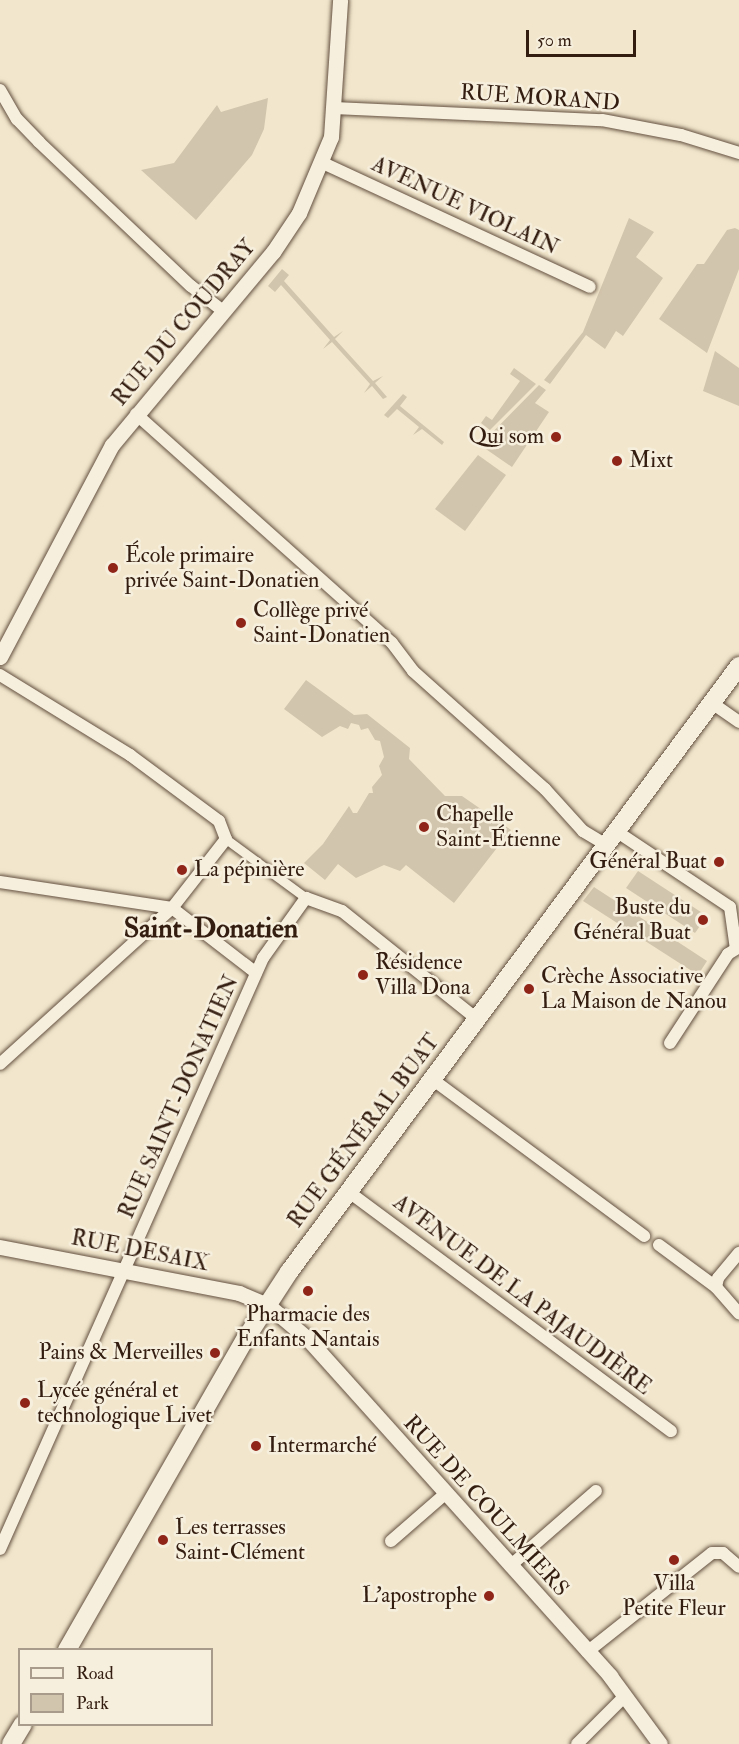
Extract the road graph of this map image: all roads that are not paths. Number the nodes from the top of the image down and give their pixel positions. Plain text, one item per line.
1 (340, 0) edge
2 (0, 90) edge
3 (334, 108) junction
4 (739, 153) edge
5 (322, 163) junction
6 (590, 287) dead end
7 (223, 311) junction
8 (136, 414) junction
9 (0, 657) edge
10 (739, 666) edge
11 (0, 675) edge
12 (712, 703) junction
13 (739, 722) edge
14 (611, 838) junction
15 (226, 839) junction
16 (0, 882) edge
17 (306, 898) junction
18 (172, 908) junction
19 (734, 952) edge
20 (256, 973) junction
21 (477, 1019) junction
22 (670, 1043) dead end
23 (0, 1064) edge
24 (432, 1079) junction
25 (349, 1192) junction
26 (644, 1236) dead end
27 (659, 1245) dead end
28 (0, 1247) edge
29 (739, 1253) edge
30 (126, 1271) junction
31 (716, 1287) junction
32 (268, 1306) junction
33 (739, 1313) edge
34 (671, 1431) dead end
35 (596, 1491) dead end
36 (445, 1494) junction
37 (391, 1541) dead end
38 (0, 1549) edge
39 (510, 1566) junction
40 (739, 1567) edge
41 (68, 1648) edge
42 (587, 1652) junction
43 (624, 1697) junction
44 (22, 1726) edge
45 (11, 1744) edge
46 (577, 1744) edge
47 (660, 1744) edge

1 - 3 street, RUE DU COUDRAY
2 - 7 street
3 - 4 street, RUE MORAND
3 - 5 street, RUE DU COUDRAY
5 - 6 street, AVENUE VIOLAIN
5 - 7 street, RUE DU COUDRAY
7 - 8 street, RUE DU COUDRAY
8 - 9 street, RUE DU COUDRAY
8 - 14 street
10 - 12 main road, RUE GÉNÉRAL BUAT
11 - 15 street
12 - 13 street
12 - 14 main road, RUE GÉNÉRAL BUAT
14 - 19 street
14 - 21 main road, RUE GÉNÉRAL BUAT
15 - 17 street
15 - 18 street
16 - 18 street
17 - 20 street, RUE SAINT-DONATIEN
17 - 21 street
18 - 20 street
18 - 23 street
19 - 22 street
20 - 30 street, RUE SAINT-DONATIEN
21 - 24 main road, RUE GÉNÉRAL BUAT
24 - 25 main road, RUE GÉNÉRAL BUAT
24 - 26 street
25 - 32 main road, RUE GÉNÉRAL BUAT
25 - 34 street, AVENUE DE LA PAJAUDIÈRE
27 - 31 street
28 - 30 street, RUE DESAIX
29 - 31 street
30 - 32 street, RUE DESAIX
30 - 38 street, RUE SAINT-DONATIEN
31 - 33 street
32 - 36 street, RUE DE COULMIERS
32 - 41 main road, RUE GÉNÉRAL BUAT
35 - 39 street
36 - 37 street
36 - 39 street, RUE DE COULMIERS
39 - 42 street, RUE DE COULMIERS
40 - 42 street
42 - 43 street, RUE DE COULMIERS
43 - 46 street
43 - 47 street, RUE DE COULMIERS
44 - 45 main road

